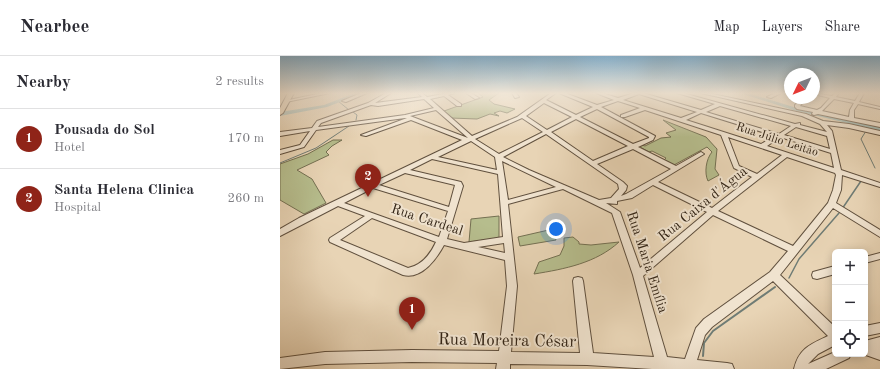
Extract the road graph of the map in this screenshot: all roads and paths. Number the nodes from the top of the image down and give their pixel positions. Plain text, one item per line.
1 (360, 108) edge
2 (378, 108) edge
3 (535, 108) edge
4 (557, 108) edge
5 (595, 108) edge
6 (597, 108) edge
7 (645, 108) joint
8 (686, 108) edge
9 (711, 108) edge
10 (732, 108) edge
11 (780, 108) edge
12 (799, 108) edge
13 (825, 108) edge
14 (854, 108) edge
15 (436, 109) joint
16 (701, 112) junction
17 (813, 114) junction
18 (523, 116) junction
19 (623, 116) dead end
20 (408, 117) junction
21 (576, 117) junction
22 (376, 119) junction
23 (850, 119) junction
24 (681, 120) junction
25 (823, 124) junction
26 (880, 125) edge
27 (796, 126) junction
28 (315, 128) junction
29 (546, 132) junction
30 (880, 133) edge
31 (280, 134) edge
32 (724, 135) junction
33 (779, 135) junction
34 (830, 135) junction
35 (469, 139) junction
36 (633, 146) junction
37 (761, 147) junction
38 (280, 152) edge
39 (834, 152) junction
40 (701, 154) dead end
41 (786, 155) junction
42 (498, 156) junction
43 (431, 157) junction
44 (594, 164) junction
45 (675, 168) junction
46 (406, 171) junction
47 (839, 171) junction
48 (501, 173) junction
49 (757, 177) junction
50 (652, 182) junction
51 (880, 185) edge
52 (374, 186) junction
53 (563, 187) junction
54 (613, 200) junction
55 (599, 202) junction
56 (338, 203) junction
57 (504, 203) junction
58 (832, 204) junction
59 (452, 210) junction
60 (616, 212) junction
61 (713, 212) junction
62 (370, 216) junction
63 (280, 233) edge
64 (880, 234) edge
65 (508, 240) junction
66 (442, 241) junction
67 (462, 246) junction
68 (793, 250) junction
69 (880, 256) edge
70 (510, 258) junction
71 (868, 259) edge
72 (832, 271) edge
73 (638, 275) junction
74 (774, 275) junction
75 (816, 275) dead end
76 (578, 281) dead end
77 (880, 328) edge
78 (868, 330) edge
79 (832, 332) edge
80 (832, 341) edge
81 (880, 343) edge
82 (868, 347) edge
83 (868, 349) edge
84 (880, 354) edge
85 (838, 357) edge
86 (587, 359) junction
87 (504, 363) edge
88 (662, 363) junction
89 (280, 364) edge
90 (690, 364) junction
91 (631, 365) edge
92 (727, 369) edge
93 (801, 369) edge
94 (810, 369) edge

1 - 28 street
2 - 22 street
3 - 18 street
4 - 21 street
5 - 21 street
6 - 36 street
7 - 19 street
7 - 24 street, Rua Júlio Leitão
8 - 16 street
9 - 16 street
10 - 27 street
11 - 17 street
12 - 17 street
13 - 17 street
14 - 23 street
15 - 20 street
15 - 35 street
16 - 24 street
16 - 33 street
17 - 23 street
17 - 25 street
17 - 27 street
18 - 29 street
18 - 35 street
20 - 22 street
20 - 22 street
20 - 35 street
21 - 29 street
21 - 36 street
22 - 28 street
23 - 26 street
24 - 32 street, Rua Júlio Leitão
25 - 30 street
25 - 34 street
27 - 33 street
27 - 34 street
28 - 31 street
28 - 38 street
29 - 42 street
29 - 44 street
32 - 37 street, Rua Júlio Leitão
32 - 49 street
33 - 37 street
33 - 39 street
34 - 39 street
35 - 42 street, Rua Maria Emília
35 - 43 street
36 - 44 street
36 - 45 street
37 - 41 street, Rua Júlio Leitão
39 - 47 street
40 - 45 street
41 - 47 street, Rua Júlio Leitão
41 - 49 street, Rua Caixa d'Água
42 - 48 street
42 - 53 street, Rua Maria Emília
43 - 46 street
43 - 48 street
44 - 54 street
45 - 50 street
46 - 52 street
46 - 59 street
47 - 51 street, Rua Júlio Leitão
47 - 58 street
48 - 57 street
49 - 61 street, Rua Caixa d'Água
50 - 54 street
50 - 61 street
52 - 56 street
52 - 59 street
53 - 55 street, Rua Maria Emília
53 - 57 street
54 - 55 street
54 - 60 street
55 - 60 street, Rua Maria Emília
56 - 62 street, Rua Cardeal
56 - 63 street
57 - 65 street
58 - 64 street
58 - 68 street
59 - 66 street
60 - 73 street, Rua Maria Emília
61 - 68 street
61 - 73 street, Rua Caixa d'Água
62 - 66 street, Rua Cardeal
62 - 66 street
65 - 67 street
65 - 70 street
66 - 67 street, Rua Cardeal
67 - 70 street, Rua Cardeal
68 - 74 street
69 - 71 street
70 - 87 street
72 - 75 street
73 - 88 street, Rua Maria Emília
74 - 79 street
74 - 90 street
76 - 86 street
77 - 78 street
80 - 93 street
81 - 82 street
83 - 84 street
85 - 94 street
86 - 87 street, Rua Moreira César
86 - 91 street, Rua Moreira César
87 - 89 street, Rua Moreira César
88 - 90 street, Rua Moreira César
88 - 91 street, Rua Moreira César
90 - 92 street, Rua Moreira César

